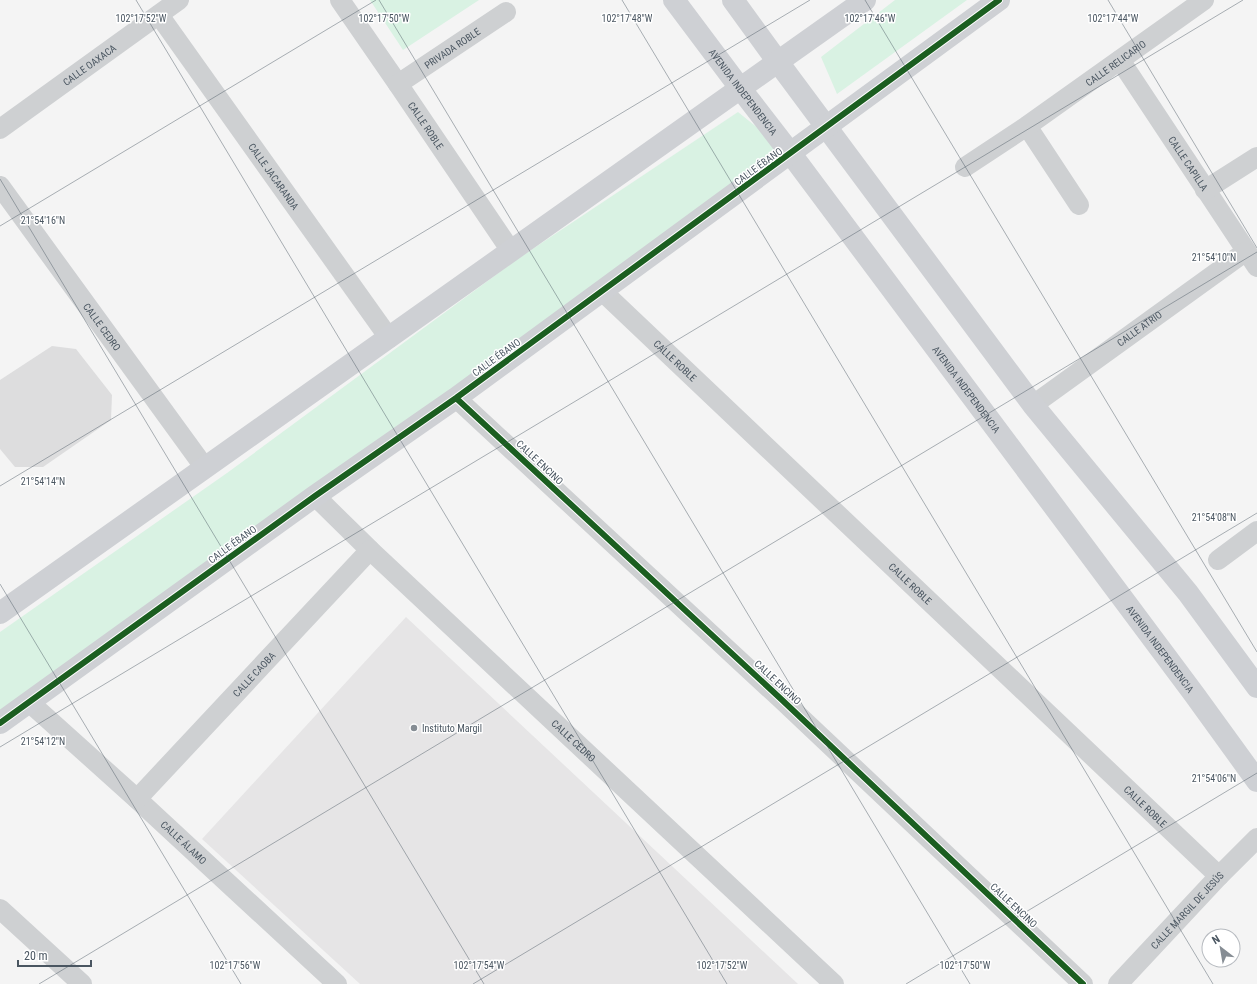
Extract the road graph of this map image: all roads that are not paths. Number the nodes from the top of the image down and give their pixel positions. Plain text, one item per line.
1 (179, 0) edge
2 (340, 0) edge
3 (674, 0) edge
4 (733, 0) edge
5 (865, 0) edge
6 (999, 0) edge
7 (1204, 0) edge
8 (506, 12) dead end
9 (158, 15) junction
10 (1120, 60) junction
11 (778, 62) junction
12 (398, 84) junction
13 (740, 88) junction
14 (1027, 126) junction
15 (826, 127) junction
16 (0, 129) edge
17 (791, 154) junction
18 (1257, 157) edge
19 (966, 166) dead end
20 (0, 186) edge
21 (1206, 190) junction
22 (1079, 206) dead end
23 (511, 252) junction
24 (1245, 252) junction
25 (1257, 267) edge
26 (602, 291) junction
27 (389, 338) junction
28 (456, 398) junction
29 (1032, 405) junction
30 (205, 468) junction
31 (316, 496) junction
32 (1257, 531) edge
33 (370, 550) junction
34 (1218, 560) dead end
35 (0, 613) edge
36 (1257, 687) edge
37 (29, 702) junction
38 (0, 723) edge
39 (1257, 781) edge
40 (137, 799) junction
41 (1257, 838) edge
42 (1219, 876) junction
43 (0, 909) edge
44 (82, 984) edge
45 (337, 984) edge
46 (834, 984) edge
47 (1083, 984) edge
48 (1118, 984) edge

1 - 9 street, CALLE OAXACA
2 - 12 street, CALLE ROBLE
3 - 13 street, AVENIDA INDEPENDENCIA
4 - 11 street
5 - 11 street
6 - 15 street, CALLE ÉBANO
7 - 10 street, CALLE RELICARIO
8 - 12 street, PRIVADA ROBLE
9 - 16 street, CALLE OAXACA
9 - 27 street, CALLE JACARANDA
10 - 14 street, CALLE RELICARIO
10 - 21 street, CALLE CAPILLA
11 - 13 street
11 - 15 street
12 - 23 street, CALLE ROBLE
13 - 17 street, AVENIDA INDEPENDENCIA
13 - 23 street
14 - 19 street, CALLE RELICARIO
14 - 22 street
15 - 17 street, CALLE ÉBANO
15 - 29 street
17 - 26 street, CALLE ÉBANO
17 - 39 street, AVENIDA INDEPENDENCIA
18 - 21 street
20 - 30 street, CALLE CEDRO
21 - 24 street, CALLE CAPILLA
23 - 27 street
24 - 25 street, CALLE CAPILLA
24 - 29 street, CALLE ATRIO
26 - 28 street, CALLE ÉBANO
26 - 42 street, CALLE ROBLE
27 - 30 street
28 - 31 street, CALLE ÉBANO
28 - 47 street, CALLE ENCINO
29 - 36 street
30 - 35 street
31 - 33 street, CALLE CEDRO
31 - 37 street, CALLE ÉBANO
32 - 34 street
33 - 40 street, CALLE CAOBA
33 - 46 street, CALLE CEDRO
37 - 38 street, CALLE ÉBANO
37 - 40 street, CALLE ÁLAMO
40 - 45 street, CALLE ÁLAMO
41 - 42 street, CALLE MARGIL DE JESÚS
42 - 48 street, CALLE MARGIL DE JESÚS
43 - 44 street

